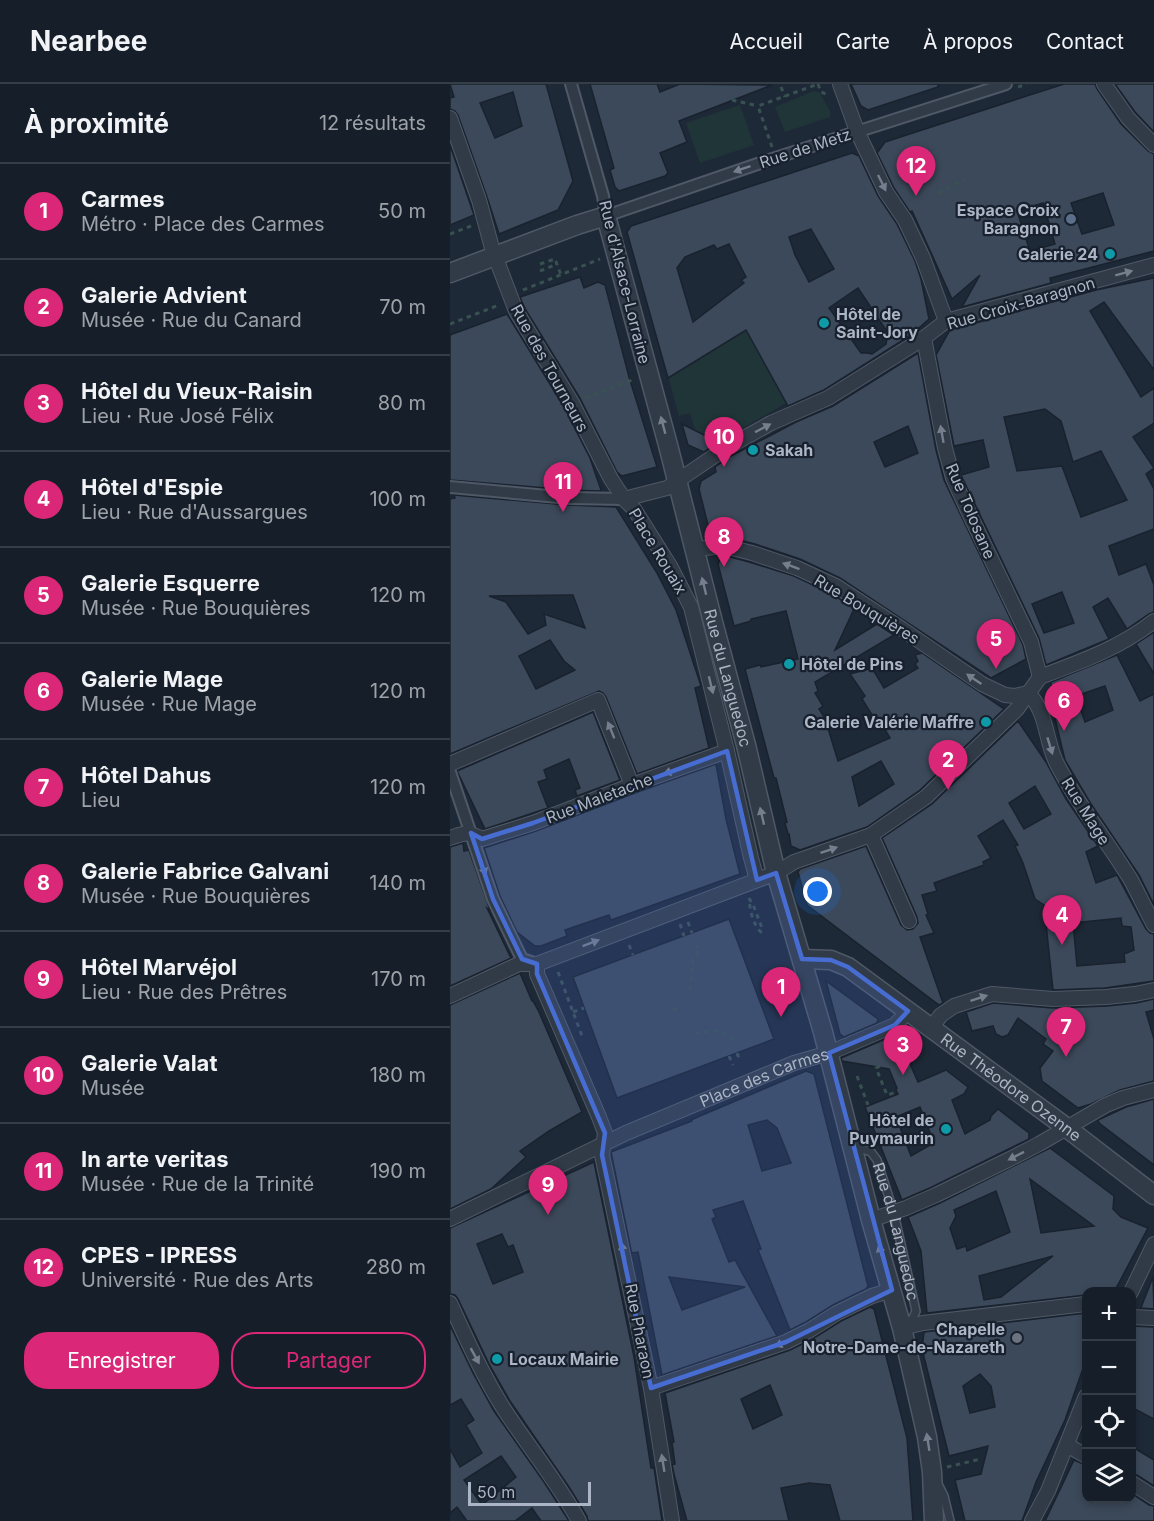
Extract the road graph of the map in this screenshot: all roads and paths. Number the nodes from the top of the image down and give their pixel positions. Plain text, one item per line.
1 (571, 84) edge
2 (819, 84) edge
3 (840, 84) edge
4 (1006, 84) edge
5 (1104, 84) edge
6 (781, 87) dead end
7 (785, 97) junction
8 (732, 100) dead end
9 (758, 106) junction
10 (450, 118) edge
11 (857, 131) junction
12 (1154, 145) edge
13 (775, 158) junction
14 (965, 179) dead end
15 (939, 194) dead end
16 (606, 216) junction
17 (484, 220) junction
18 (450, 234) edge
19 (495, 256) junction
20 (602, 259) dead end
21 (540, 264) dead end
22 (557, 264) junction
23 (1154, 265) edge
24 (540, 271) dead end
25 (450, 273) edge
26 (561, 275) junction
27 (511, 297) junction
28 (946, 321) junction
29 (450, 324) edge
30 (924, 338) junction
31 (649, 374) junction
32 (572, 403) junction
33 (611, 479) joint
34 (678, 482) junction
35 (452, 487) edge
36 (624, 499) junction
37 (694, 549) junction
38 (1154, 621) edge
39 (697, 628) joint
40 (1040, 677) junction
41 (1028, 693) junction
42 (746, 745) junction
43 (727, 751) junction
44 (450, 764) edge
45 (450, 772) edge
46 (632, 784) junction
47 (471, 833) junction
48 (872, 835) junction
49 (450, 838) edge
50 (776, 873) junction
51 (757, 880) junction
52 (749, 899) dead end
53 (754, 907) dead end
54 (688, 921) dead end
55 (909, 921) dead end
56 (680, 924) dead end
57 (1154, 925) edge
58 (692, 933) dead end
59 (684, 936) dead end
60 (629, 943) dead end
61 (697, 945) dead end
62 (633, 955) dead end
63 (795, 963) junction
64 (537, 964) junction
65 (557, 970) dead end
66 (776, 987) dead end
67 (780, 989) dead end
68 (690, 990) dead end
69 (1154, 990) edge
70 (450, 996) edge
71 (786, 1005) dead end
72 (584, 1008) dead end
73 (908, 1011) junction
74 (573, 1012) junction
75 (931, 1028) junction
76 (695, 1034) dead end
77 (582, 1036) dead end
78 (733, 1042) dead end
79 (737, 1053) dead end
80 (829, 1053) junction
81 (729, 1056) dead end
82 (740, 1061) dead end
83 (733, 1065) dead end
84 (880, 1066) dead end
85 (857, 1076) dead end
86 (1154, 1090) edge
87 (897, 1092) dead end
88 (868, 1105) dead end
89 (1067, 1128) junction
90 (603, 1143) junction
91 (852, 1145) junction
92 (1154, 1195) edge
93 (894, 1213) junction
94 (450, 1219) edge
95 (871, 1220) junction
96 (1154, 1244) edge
97 (1133, 1287) edge
98 (892, 1290) junction
99 (450, 1303) edge
100 (1082, 1304) edge
101 (1136, 1317) edge
102 (1154, 1318) edge
103 (902, 1328) junction
104 (651, 1389) junction
105 (1082, 1406) edge
106 (1067, 1445) junction
107 (1082, 1454) edge
108 (981, 1459) dead end
109 (951, 1466) dead end
110 (932, 1472) junction
111 (1136, 1486) edge
112 (1154, 1497) edge
113 (579, 1521) edge
114 (672, 1521) edge
115 (934, 1521) edge
116 (950, 1521) edge
117 (1032, 1521) edge

1 - 16 street, Rue d'Alsace-Lorraine
2 - 7 path
3 - 11 street
4 - 11 street, Rue de Metz
5 - 12 street
6 - 7 path
7 - 9 path
8 - 9 path
9 - 13 path
10 - 17 street, Rue des Tourneurs
11 - 13 street, Rue de Metz
11 -> 28 street
13 -> 16 street, Rue de Metz
14 - 15 path
16 - 19 street
16 - 31 street, Rue d'Alsace-Lorraine
17 - 18 path
17 - 19 street, Rue des Tourneurs
19 - 25 street
19 - 27 street, Rue des Tourneurs
20 - 26 path
21 - 22 path
22 - 24 path
22 - 26 path
28 -> 23 street, Rue Croix-Baragnon
26 - 27 path
27 - 29 path
27 - 32 street, Rue des Tourneurs
28 - 30 street, Rue Croix-Baragnon
34 -> 30 street, Rue Croix-Baragnon
40 -> 30 street, Rue Tolosane
31 - 32 path
34 -> 31 street, Rue d'Alsace-Lorraine
32 - 33 street, Rue des Tourneurs
33 - 36 street, Place Rouaix
34 - 36 street, Rue Croix-Baragnon
34 - 37 street, Rue du Languedoc
35 - 36 street
36 - 39 street, Place Rouaix
41 -> 37 street, Rue Bouquières
42 -> 37 street, Rue du Languedoc
38 - 40 street
39 -> 43 street, Rue du Languedoc
40 - 41 street
41 - 48 street
41 -> 57 street, Rue Mage
42 - 43 lane
50 -> 42 street, Rue du Languedoc
43 -> 46 street, Rue Maletache
43 - 51 street, Rue du Languedoc
46 -> 44 street
45 - 47 street
46 - 47 street, Rue Maletache
47 - 49 street, Rue Maletache
47 -> 64 street
50 -> 48 street
48 - 55 street
50 - 51 street
50 - 63 street, Place des Carmes
64 -> 51 street
52 - 53 path
54 - 58 path
56 - 59 path
60 - 62 path
61 - 68 path
63 - 66 path
63 - 73 street, Rue Théodore Ozenne
63 - 80 street, Place des Carmes
64 - 70 street
64 - 90 street
65 - 74 path
67 - 71 path
75 -> 69 street
72 - 74 path
73 - 75 street, Rue Théodore Ozenne
73 - 80 street
74 - 77 path
75 - 89 street, Rue Théodore Ozenne
76 - 78 path
79 - 82 path
80 - 90 street, Place des Carmes
80 - 91 street, Rue du Languedoc
81 - 83 path
84 - 87 path
85 - 88 path
86 - 89 street
89 - 92 street, Rue Théodore Ozenne
89 -> 93 street
90 - 94 street, Place des Carmes
104 -> 90 street, Rue Pharaon
91 - 93 lane, Rue du Languedoc
91 - 95 street, Rue du Languedoc
93 - 95 street
93 - 103 lane, Rue du Languedoc
98 -> 95 street, Rue du Languedoc
96 - 97 street
98 - 103 street, Rue du Languedoc
98 -> 104 street
99 -> 113 street
100 - 103 street
101 - 102 street
110 -> 103 street, Rue du Languedoc
114 -> 104 street, Rue Pharaon
105 - 106 street
106 - 107 street
106 - 117 street
108 - 109 path
110 - 115 street, Rue du Languedoc
110 - 116 lane, Rue du Languedoc
111 - 112 street

